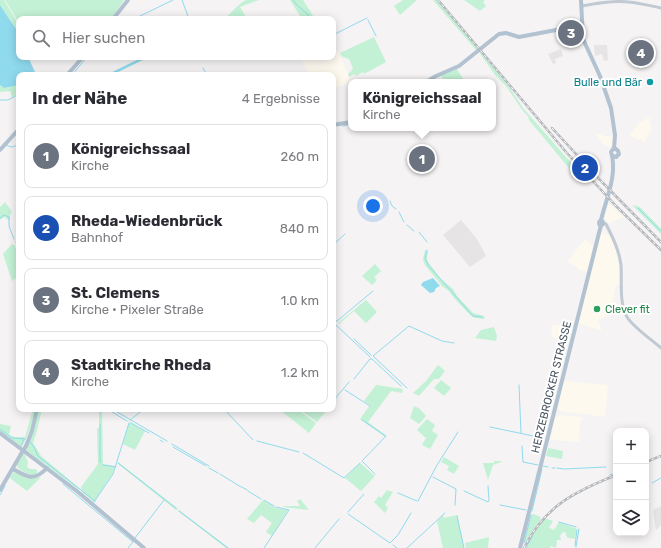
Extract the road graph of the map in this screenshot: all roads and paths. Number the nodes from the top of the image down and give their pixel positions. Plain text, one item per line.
1 (128, 0) edge
2 (581, 0) edge
3 (582, 6) junction
4 (661, 8) edge
5 (115, 16) edge
6 (582, 26) junction
7 (80, 60) edge
8 (70, 72) edge
9 (431, 79) edge
10 (348, 123) edge
11 (336, 125) edge
12 (16, 132) edge
13 (3, 147) edge
14 (602, 223) junction
15 (661, 348) edge
16 (36, 412) edge
17 (0, 433) edge
18 (13, 467) junction
19 (46, 468) junction
20 (0, 490) edge
21 (144, 548) edge
22 (520, 548) edge

1 - 5 main road
2 - 3 main road
3 - 4 street
3 - 6 main road
6 - 9 main road
6 - 14 main road, HERZEBROCKER STRASSE
7 - 8 main road
10 - 11 main road
12 - 13 main road
14 - 15 street
14 - 22 main road, HERZEBROCKER STRASSE
16 - 18 main road, bridge
17 - 19 main road
18 - 19 main road
18 - 20 main road
19 - 21 main road

